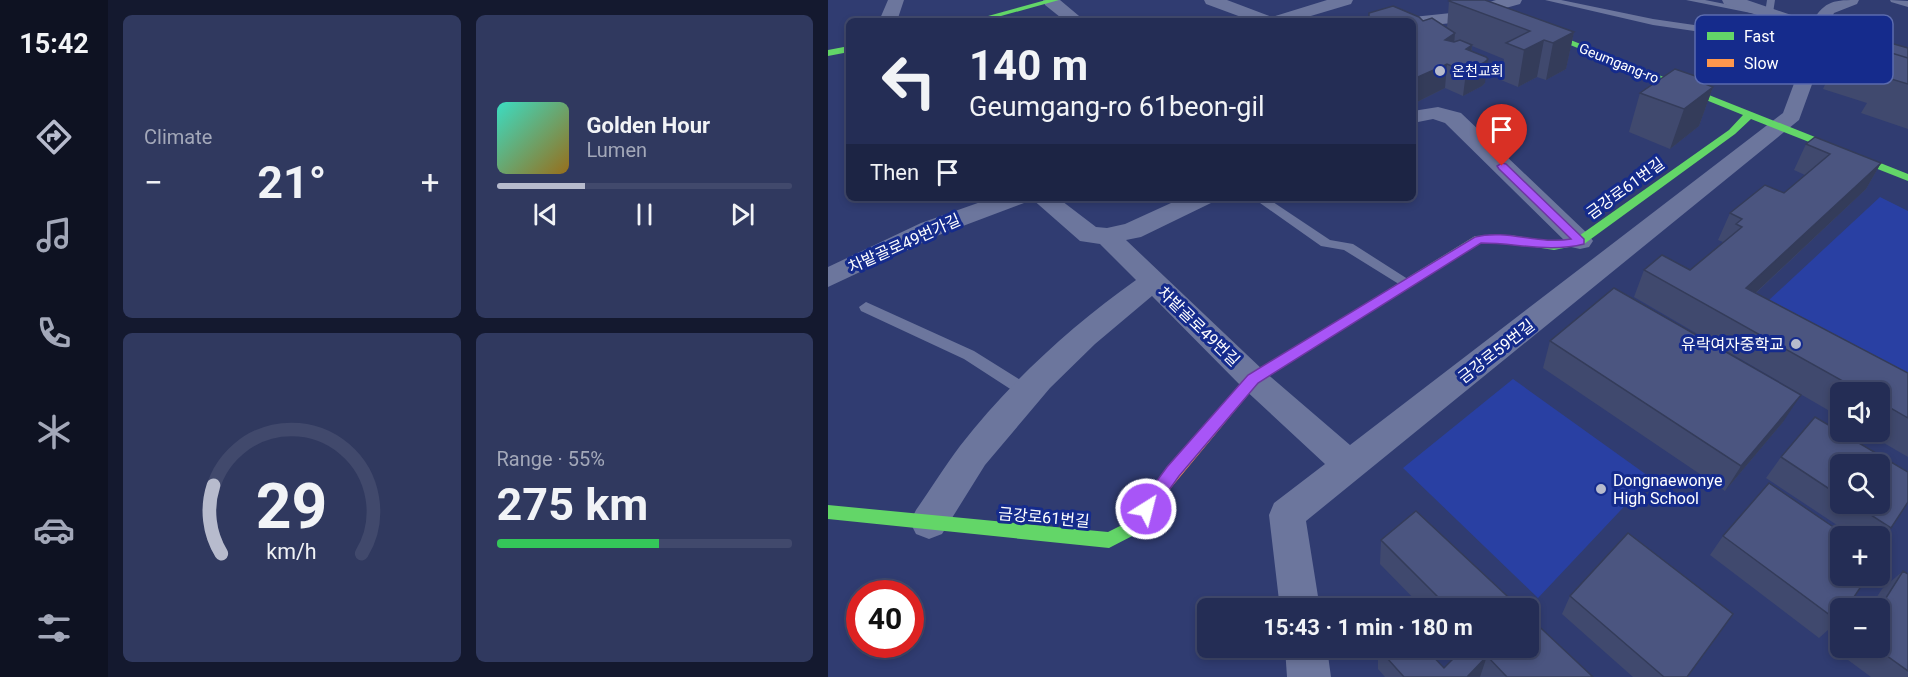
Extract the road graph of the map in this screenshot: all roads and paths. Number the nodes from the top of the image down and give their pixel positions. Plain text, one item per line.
1 (896, 0) edge
2 (1212, 0) edge
3 (1345, 0) edge
4 (1463, 0) edge
5 (1514, 0) edge
6 (1549, 0) edge
7 (1690, 0) edge
8 (1730, 0) edge
9 (1851, 0) edge
10 (1894, 0) edge
11 (1053, 1) edge
12 (1908, 4) edge
13 (1768, 8) edge
14 (1485, 9) junction
15 (1825, 15) edge
16 (889, 18) edge
17 (986, 18) edge
18 (1073, 18) edge
19 (1260, 18) edge
20 (1286, 18) edge
21 (1416, 22) edge
22 (1695, 26) edge
23 (846, 50) edge
24 (828, 53) edge
25 (1802, 84) edge
26 (1749, 115) junction
27 (1416, 116) edge
28 (1780, 127) junction
29 (1908, 178) edge
30 (1007, 201) edge
31 (1047, 201) edge
32 (1196, 201) edge
33 (1263, 201) edge
34 (1107, 236) junction
35 (1580, 241) junction
36 (828, 278) edge
37 (1153, 281) junction
38 (1407, 283) junction
39 (866, 306) dead end
40 (1253, 379) junction
41 (1027, 392) junction
42 (1350, 466) junction
43 (828, 513) edge
44 (929, 522) junction
45 (1298, 598) edge
46 (1306, 658) edge
47 (1309, 677) edge

1 - 16 street
2 - 19 street
3 - 20 street
4 - 14 street, Geumgang-ro
5 - 14 street
6 - 22 lane
7 - 13 lane
8 - 13 street
9 - 15 street
10 - 12 lane
11 - 17 street
11 - 18 street
14 - 21 street
14 - 26 street, Geumgang-ro
23 - 24 street
25 - 28 street, 금강로59번길
26 - 28 street, Geumgang-ro
26 - 35 street, 금강로61번길
27 - 35 street
28 - 29 street, Geumgang-ro
28 - 42 street, 금강로59번길
30 - 36 street, 차밭골로49번가길
31 - 34 street, 차밭골로49번길
32 - 34 street
33 - 38 lane
34 - 37 street, 차밭골로49번길
35 - 38 street, 금강로61번길
37 - 40 street, 차밭골로49번길
37 - 41 street
38 - 40 street, 금강로61번길
39 - 41 lane
40 - 42 street, 차밭골로49번길
40 - 44 street, 금강로61번길
41 - 44 street
42 - 45 street, 금강로59번길
43 - 44 street, 금강로61번길
46 - 47 street

